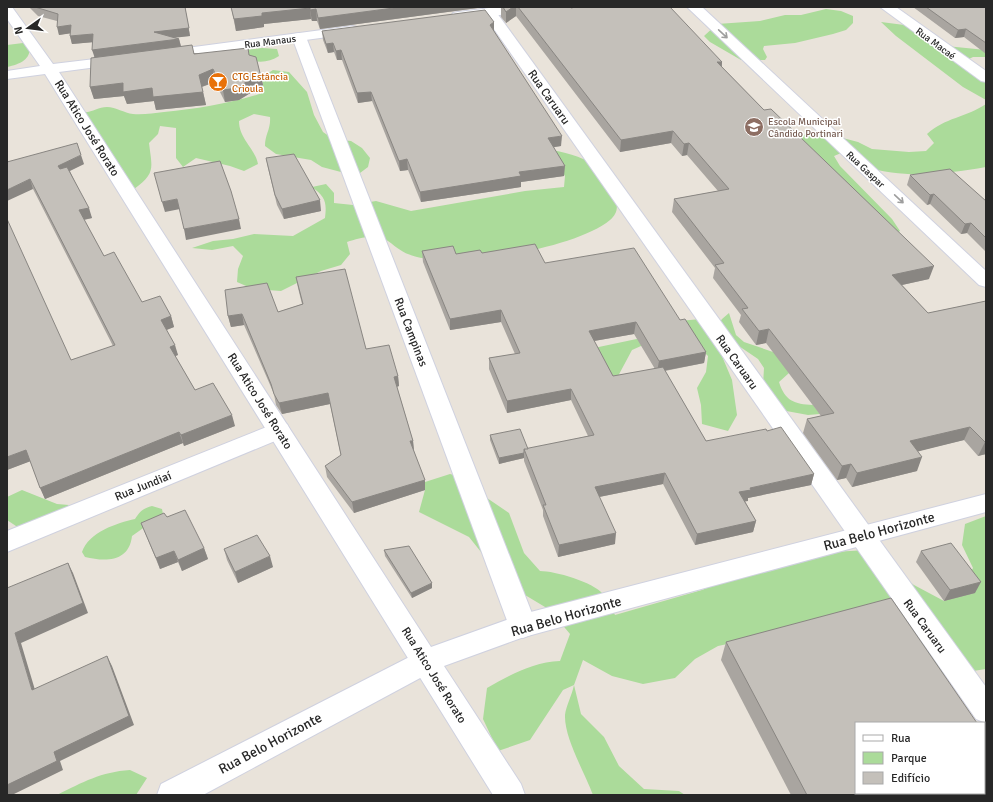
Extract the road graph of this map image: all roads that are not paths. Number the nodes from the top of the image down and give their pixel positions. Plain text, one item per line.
1 (532, 7) edge
2 (694, 7) edge
3 (887, 7) edge
4 (7, 9) edge
5 (489, 12) junction
6 (442, 19) edge
7 (363, 29) edge
8 (300, 37) junction
9 (151, 56) edge
10 (136, 58) edge
11 (50, 70) junction
12 (7, 75) edge
13 (986, 78) edge
14 (986, 281) edge
15 (279, 430) junction
16 (986, 503) edge
17 (860, 536) junction
18 (7, 542) edge
19 (523, 626) junction
20 (425, 661) junction
21 (986, 710) edge
22 (172, 795) edge
23 (510, 795) edge

1 - 5 street
2 -> 14 street, Rua Gaspar
3 - 13 street, Rua Macaé
4 - 11 street, Rua Atico José Rorato
5 - 6 street
5 - 17 street, Rua Caruaru
7 - 8 street, Rua Manaus
8 - 9 street, Rua Manaus
8 - 19 street, Rua Campinas
10 - 11 street
11 - 12 street
11 - 15 street, Rua Atico José Rorato
15 - 18 street, Rua Jundiaí
15 - 20 street, Rua Atico José Rorato
16 - 17 street, Rua Belo Horizonte
17 - 19 street, Rua Belo Horizonte
17 - 21 street, Rua Caruaru
19 - 20 street, Rua Belo Horizonte
20 - 22 street, Rua Belo Horizonte
20 - 23 street, Rua Atico José Rorato

